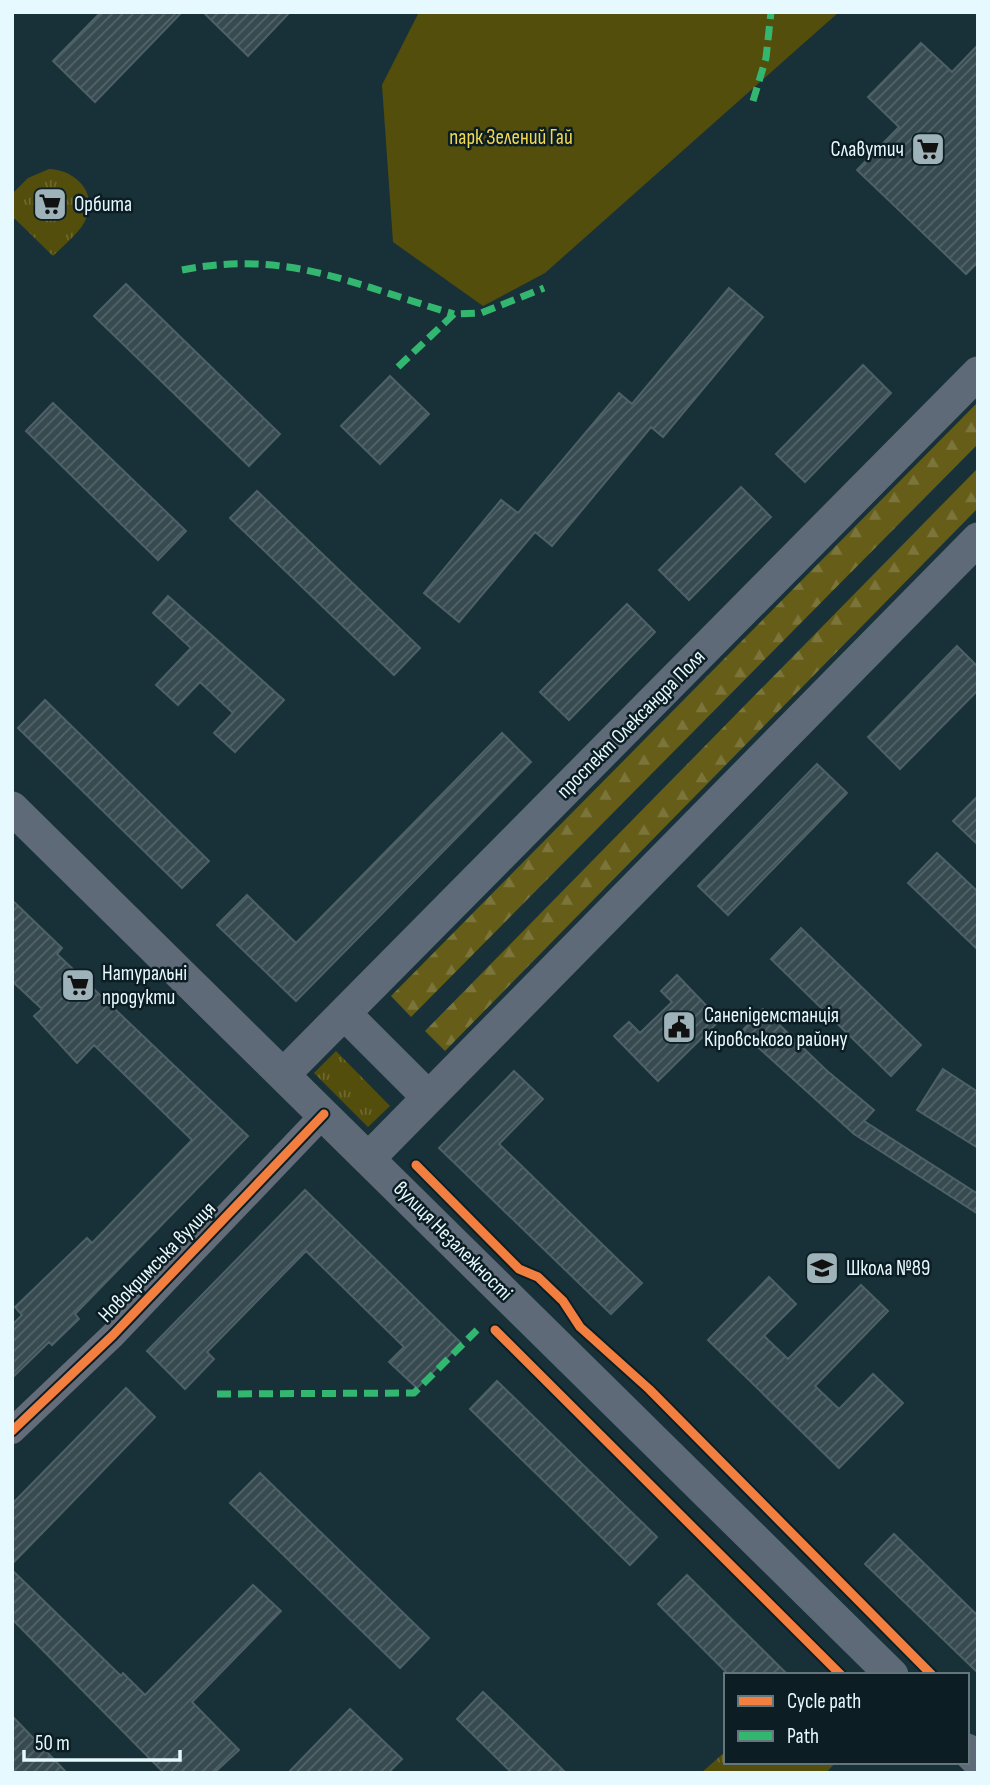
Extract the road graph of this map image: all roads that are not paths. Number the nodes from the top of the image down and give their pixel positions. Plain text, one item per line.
1 (978, 373) edge
2 (978, 539) edge
3 (12, 808) edge
4 (345, 1014) junction
5 (284, 1074) junction
6 (428, 1097) junction
7 (324, 1114) junction
8 (369, 1158) junction
9 (12, 1431) edge
10 (890, 1673) edge

1 - 4 main road, проспект Олександра Поля
2 - 6 main road
3 - 5 main road, вулиця Незалежності
4 - 5 main road, проспект Олександра Поля
4 - 6 main road
5 - 7 main road, вулиця Незалежності
6 - 8 main road
7 - 8 main road, вулиця Незалежності
7 - 9 street, Новокримська вулиця
8 - 10 main road, вулиця Незалежності

